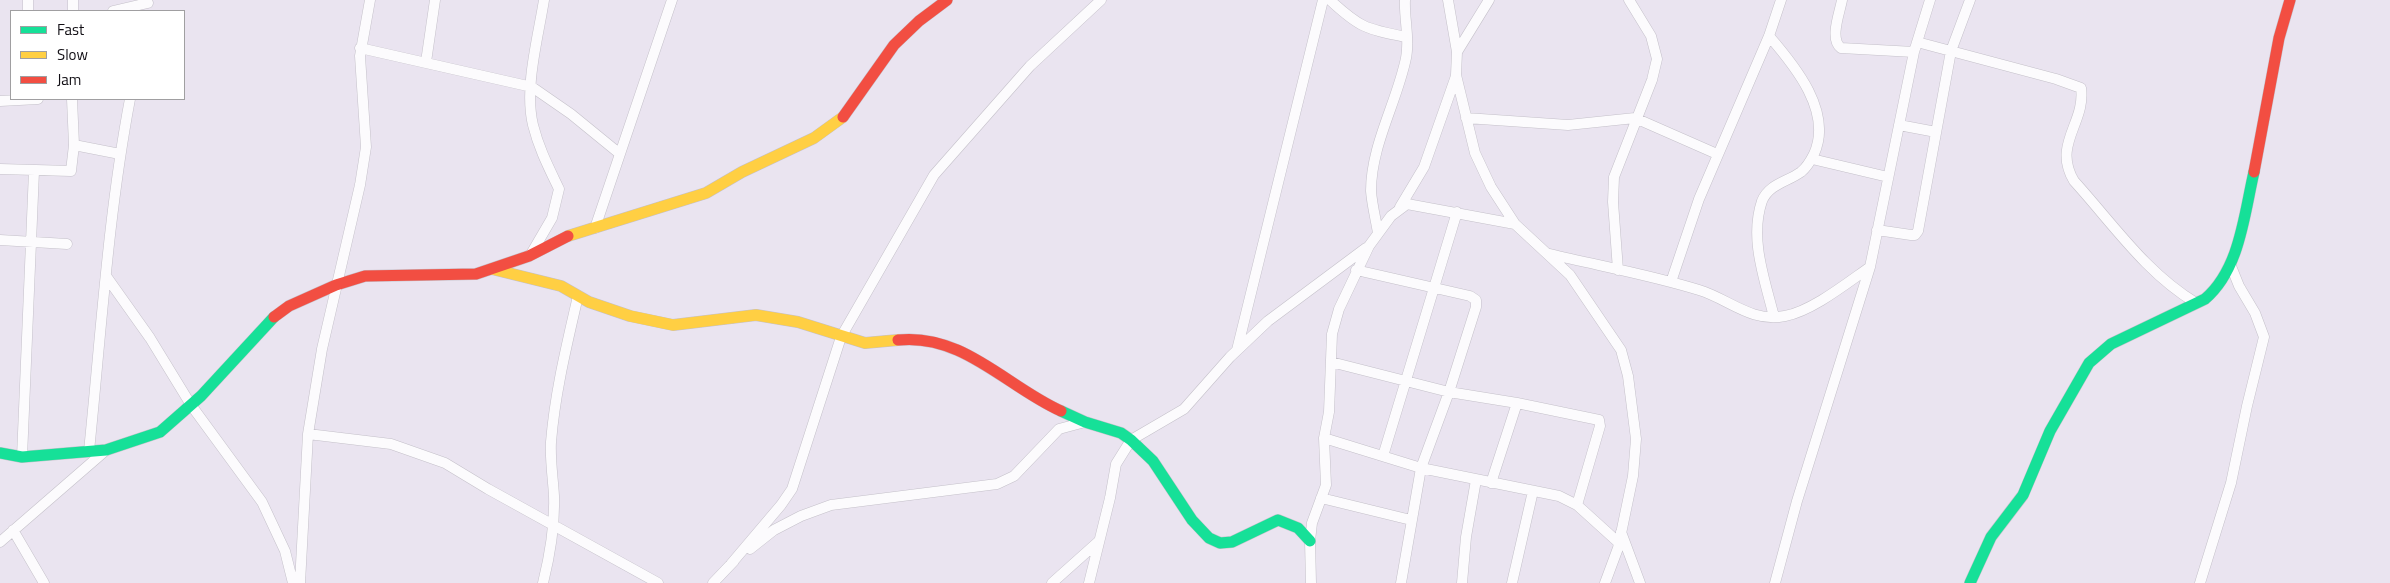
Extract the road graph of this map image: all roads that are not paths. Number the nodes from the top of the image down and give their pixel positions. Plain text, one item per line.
1 (370, 0) edge
2 (435, 0) edge
3 (544, 0) edge
4 (672, 0) edge
5 (947, 0) edge
6 (1101, 0) edge
7 (1323, 0) edge
8 (1330, 0) edge
9 (1405, 0) edge
10 (1448, 0) edge
11 (1489, 0) edge
12 (1629, 0) edge
13 (1781, 0) edge
14 (1842, 0) edge
15 (1930, 0) edge
16 (1970, 0) edge
17 (2290, 0) edge
18 (147, 5) edge
19 (119, 10) edge
20 (1769, 36) junction
21 (1406, 37) junction
22 (1916, 47) junction
23 (360, 48) junction
24 (1951, 51) junction
25 (1457, 52) junction
26 (426, 62) junction
27 (1456, 75) junction
28 (532, 88) junction
29 (16, 100) edge
30 (72, 100) edge
31 (130, 100) edge
32 (0, 101) edge
33 (1466, 118) junction
34 (1635, 118) junction
35 (1899, 124) junction
36 (1936, 132) junction
37 (74, 145) junction
38 (120, 154) junction
39 (620, 154) junction
40 (1717, 154) junction
41 (1812, 159) junction
42 (0, 169) edge
43 (34, 171) junction
44 (1888, 177) junction
45 (1400, 207) junction
46 (1457, 212) junction
47 (1515, 224) junction
48 (595, 228) junction
49 (1876, 230) junction
50 (1378, 233) junction
51 (0, 240) edge
52 (30, 241) junction
53 (67, 244) dead end
54 (1369, 246) junction
55 (1549, 254) junction
56 (529, 256) junction
57 (2231, 266) junction
58 (1870, 267) junction
59 (490, 269) junction
60 (1356, 270) junction
61 (1618, 270) junction
62 (106, 276) junction
63 (1671, 282) junction
64 (336, 285) junction
65 (1433, 288) junction
66 (578, 296) junction
67 (2196, 304) junction
68 (1774, 317) junction
69 (840, 337) junction
70 (1237, 351) junction
71 (1331, 362) junction
72 (1405, 381) junction
73 (1450, 392) junction
74 (1517, 403) junction
75 (191, 405) junction
76 (1085, 422) junction
77 (308, 434) junction
78 (1324, 438) junction
79 (1131, 440) junction
80 (106, 450) junction
81 (89, 451) junction
82 (0, 454) edge
83 (1383, 456) junction
84 (22, 457) junction
85 (1420, 468) junction
86 (1476, 480) junction
87 (1491, 483) junction
88 (1533, 491) junction
89 (1322, 498) junction
90 (1577, 505) junction
91 (1411, 520) junction
92 (552, 524) junction
93 (13, 530) junction
94 (1621, 532) junction
95 (1100, 540) junction
96 (1310, 541) junction
97 (0, 542) edge
98 (1619, 543) junction
99 (731, 564) junction
100 (44, 583) edge
101 (293, 583) edge
102 (300, 583) edge
103 (543, 583) edge
104 (658, 583) edge
105 (713, 583) edge
106 (1052, 583) edge
107 (1089, 583) edge
108 (1310, 583) edge
109 (1402, 583) edge
110 (1462, 583) edge
111 (1512, 583) edge
112 (1605, 583) edge
113 (1640, 583) edge
114 (1775, 583) edge
115 (1970, 583) edge
116 (2200, 583) edge

1 - 23 street
2 - 26 street
3 - 28 street
4 - 39 street
5 - 48 street
6 - 69 street
7 - 70 street
8 - 21 street
9 - 21 street
10 - 25 street
11 - 25 street
12 - 34 street
13 - 20 street
14 - 22 street
15 - 22 street
16 - 24 street
17 - 57 street
18 - 19 street
20 - 40 street
20 - 41 street
21 - 50 street
22 - 24 street
22 - 35 street
23 - 26 street
23 - 64 street
24 - 36 street
24 - 67 street
25 - 27 street
26 - 28 street
27 - 33 street
27 - 45 street
28 - 39 street
28 - 56 street
29 - 32 street
30 - 37 street
31 - 38 street
33 - 34 street
33 - 47 street
34 - 40 street
34 - 61 street
35 - 36 street
35 - 44 street
36 - 49 street
37 - 38 street
37 - 43 street
38 - 62 street
39 - 48 street
40 - 63 street
41 - 44 street
41 - 68 street
42 - 43 street
43 - 52 street
44 - 49 street
45 - 46 street
45 - 50 street
46 - 47 street
46 - 65 street
47 - 55 street
48 - 56 street
49 - 58 street
50 - 54 street
51 - 52 street
52 - 53 street
52 - 84 street
54 - 60 street
54 - 70 street
55 - 61 street
55 - 94 street
56 - 59 street
57 - 67 street
57 - 116 street
58 - 68 street
58 - 114 street
59 - 64 street
59 - 66 street
60 - 65 street
60 - 71 street
61 - 63 street
62 - 75 street
62 - 81 street
63 - 68 street
64 - 75 street
64 - 77 street
65 - 72 street
65 - 73 street
66 - 69 street
66 - 92 street
67 - 115 street
69 - 76 street
69 - 99 street
70 - 79 street
71 - 72 street
71 - 78 street
72 - 73 street
72 - 83 street
73 - 74 street
73 - 85 street
74 - 87 street
74 - 90 street
75 - 80 street
75 - 101 street
76 - 79 street
76 - 99 street
77 - 92 street
77 - 102 street
78 - 83 street
78 - 89 street
79 - 95 street
79 - 96 street
80 - 81 street
80 - 93 street
81 - 84 street
82 - 84 street
83 - 85 street
85 - 86 street
85 - 91 street
86 - 87 street
86 - 110 street
87 - 88 street
88 - 90 street
88 - 111 street
89 - 91 street
89 - 96 street
90 - 98 street
91 - 109 street
92 - 103 street
92 - 104 street
93 - 97 street
93 - 100 street
94 - 98 street
94 - 113 street
95 - 106 street
95 - 107 street
96 - 108 street
98 - 112 street
99 - 105 street

